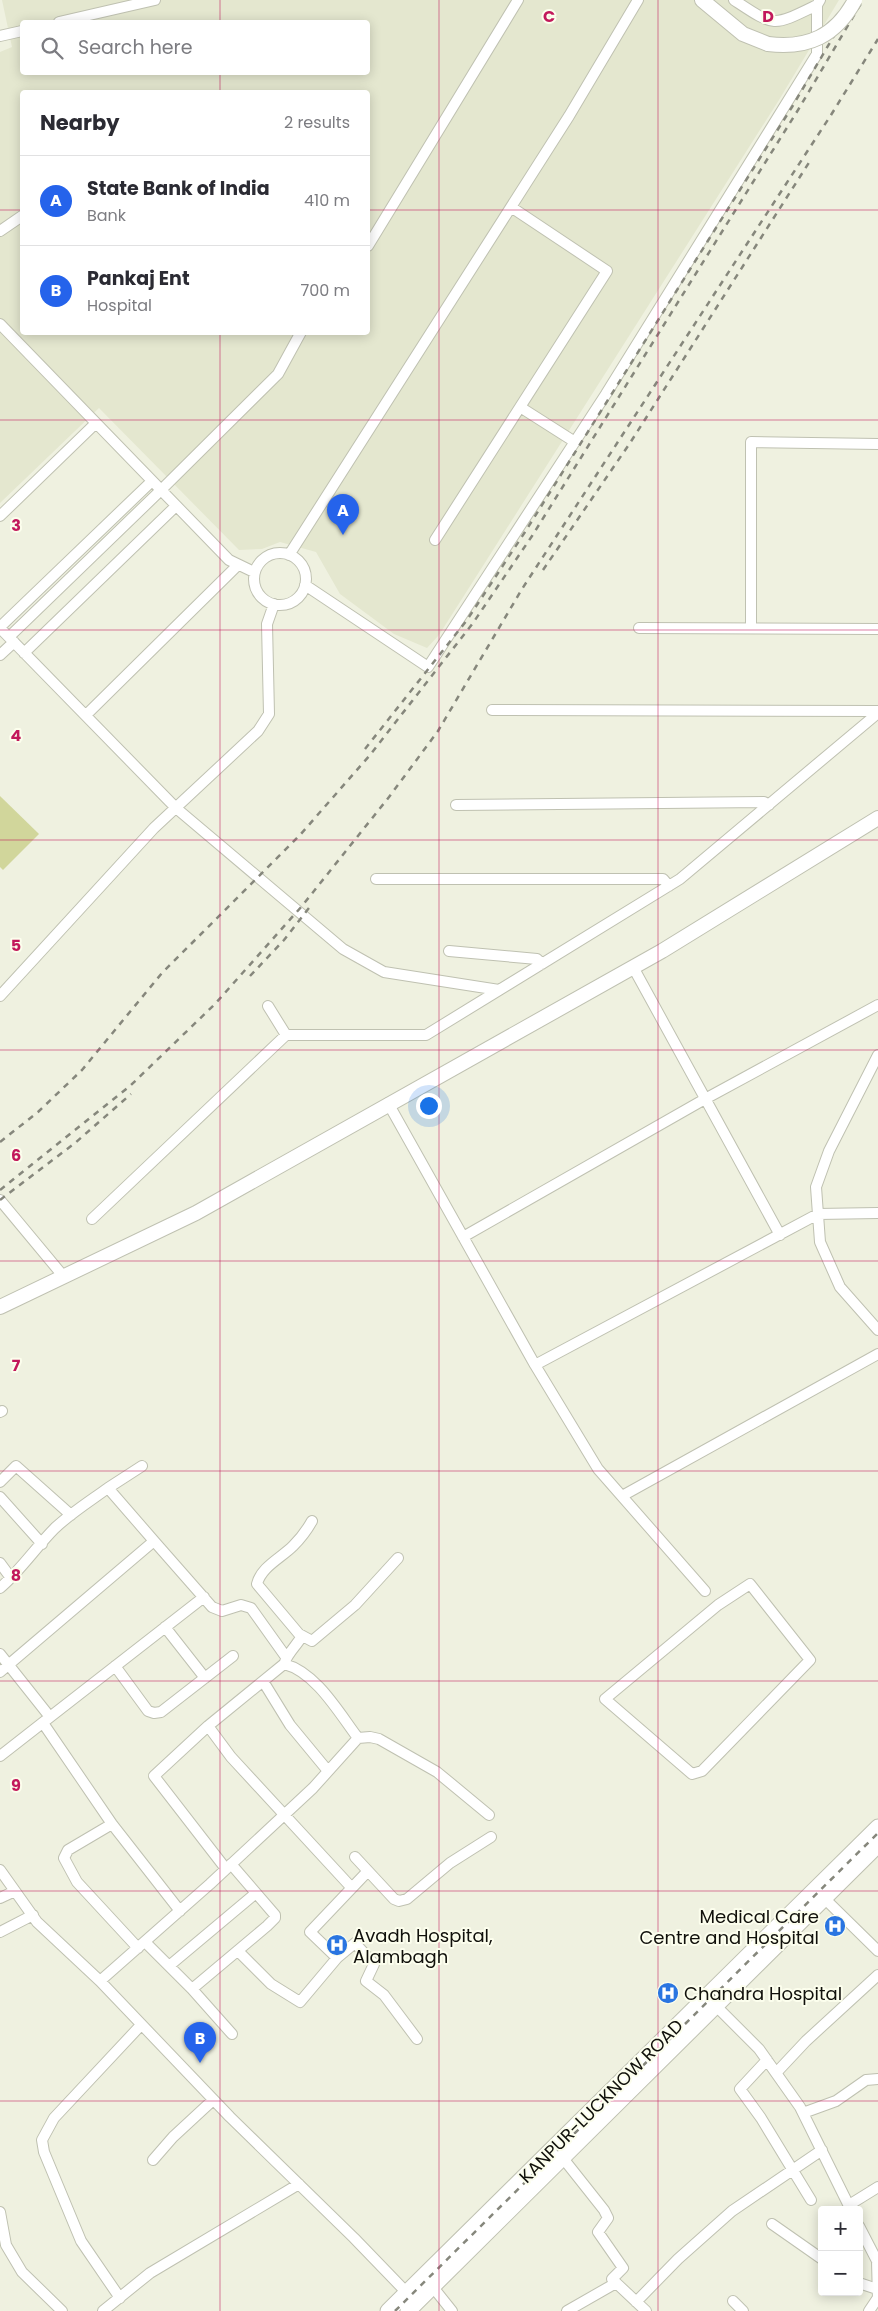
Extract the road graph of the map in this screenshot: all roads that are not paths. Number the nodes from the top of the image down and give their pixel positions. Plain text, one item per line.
1 (155, 0) edge
2 (638, 0) edge
3 (702, 0) edge
4 (734, 0) edge
5 (855, 0) edge
6 (516, 1) edge
7 (818, 3) edge
8 (68, 20) edge
9 (20, 31) edge
10 (1, 34) edge
11 (511, 207) junction
12 (20, 217) edge
13 (0, 231) edge
14 (370, 243) edge
15 (0, 324) edge
16 (299, 335) edge
17 (520, 407) junction
18 (96, 423) junction
19 (575, 442) junction
20 (878, 444) edge
21 (152, 481) junction
22 (161, 490) junction
23 (176, 506) junction
24 (0, 516) edge
25 (435, 540) dead end
26 (289, 555) junction
27 (238, 565) junction
28 (254, 572) junction
29 (305, 584) junction
30 (274, 604) junction
31 (0, 627) edge
32 (639, 628) dead end
33 (751, 628) junction
34 (878, 629) edge
35 (12, 639) junction
36 (24, 653) junction
37 (0, 655) edge
38 (492, 710) dead end
39 (878, 712) edge
40 (86, 716) junction
41 (456, 804) dead end
42 (769, 805) junction
43 (176, 808) junction
44 (878, 818) edge
45 (376, 879) dead end
46 (669, 886) junction
47 (449, 951) dead end
48 (542, 964) junction
49 (633, 967) junction
50 (499, 990) junction
51 (0, 996) edge
52 (878, 1004) edge
53 (268, 1006) dead end
54 (286, 1035) junction
55 (878, 1055) edge
56 (705, 1099) junction
57 (388, 1104) junction
58 (0, 1200) edge
59 (878, 1213) edge
60 (818, 1214) junction
61 (92, 1219) dead end
62 (780, 1234) junction
63 (463, 1237) junction
64 (64, 1277) junction
65 (0, 1307) edge
66 (878, 1330) edge
67 (878, 1354) edge
68 (535, 1365) junction
69 (142, 1466) dead end
70 (0, 1482) edge
71 (108, 1488) junction
72 (622, 1496) junction
73 (0, 1497) edge
74 (71, 1515) junction
75 (312, 1521) dead end
76 (154, 1541) junction
77 (42, 1544) junction
78 (398, 1558) dead end
79 (0, 1563) edge
80 (11, 1578) junction
81 (0, 1588) edge
82 (705, 1590) dead end
83 (204, 1597) junction
84 (165, 1627) junction
85 (302, 1636) junction
86 (0, 1654) edge
87 (233, 1656) dead end
88 (285, 1661) junction
89 (9, 1665) junction
90 (115, 1666) junction
91 (0, 1672) edge
92 (205, 1678) junction
93 (266, 1686) dead end
94 (46, 1720) junction
95 (208, 1726) junction
96 (358, 1738) junction
97 (0, 1756) edge
98 (328, 1771) junction
99 (702, 1771) joint
100 (284, 1814) junction
101 (489, 1815) dead end
102 (112, 1824) junction
103 (878, 1827) edge
104 (492, 1837) dead end
105 (878, 1845) edge
106 (355, 1857) dead end
107 (229, 1866) junction
108 (0, 1870) edge
109 (368, 1871) junction
110 (352, 1887) junction
111 (15, 1891) junction
112 (256, 1893) junction
113 (0, 1898) edge
114 (824, 1898) junction
115 (180, 1911) junction
116 (33, 1915) junction
117 (0, 1932) edge
118 (141, 1945) junction
119 (238, 1951) junction
120 (878, 1951) edge
121 (337, 1958) junction
122 (169, 1966) junction
123 (878, 1975) edge
124 (100, 1982) junction
125 (192, 1989) junction
126 (715, 2005) junction
127 (142, 2025) junction
128 (232, 2034) dead end
129 (417, 2039) dead end
130 (767, 2060) junction
131 (776, 2073) junction
132 (878, 2079) edge
133 (213, 2100) junction
134 (803, 2113) junction
135 (822, 2150) junction
136 (562, 2158) junction
137 (153, 2160) dead end
138 (792, 2170) junction
139 (298, 2184) junction
140 (878, 2188) edge
141 (811, 2200) dead end
142 (850, 2206) edge
143 (851, 2206) edge
144 (0, 2212) edge
145 (772, 2224) dead end
146 (863, 2234) edge
147 (818, 2256) edge
148 (616, 2283) junction
149 (863, 2285) edge
150 (432, 2286) junction
151 (877, 2296) edge
152 (120, 2298) junction
153 (733, 2301) dead end
154 (410, 2302) edge
155 (636, 2302) junction
156 (62, 2311) edge
157 (103, 2311) edge
158 (388, 2311) edge
159 (452, 2311) edge
160 (567, 2311) edge
161 (646, 2311) edge
162 (743, 2311) edge
163 (870, 2311) edge

1 - 8 street
2 - 11 street
3 - 5 street, bridge
4 - 7 street
6 - 14 street
7 - 19 street
9 - 10 street
11 - 17 street
11 - 26 street
12 - 13 street
15 - 18 street
16 - 22 street
17 - 19 street
17 - 25 street
18 - 21 street
18 - 24 street
19 - 29 street
20 - 33 street
21 - 22 street
21 - 31 street
22 - 23 street
22 - 35 street
23 - 27 street
23 - 36 street
26 - 28 street
26 - 29 street
27 - 28 street
27 - 40 street
28 - 30 street
29 - 30 street
30 - 43 street
31 - 35 street
32 - 33 street
33 - 34 street
35 - 36 street
35 - 37 street
36 - 40 street
38 - 39 street
39 - 42 street
40 - 43 street
41 - 42 street
42 - 46 street
43 - 50 street
43 - 51 street
44 - 49 street
45 - 46 street
46 - 48 street
47 - 48 street
48 - 50 street
49 - 56 street
49 - 57 street
50 - 54 street
52 - 56 street
53 - 54 street
54 - 61 street
55 - 60 street
56 - 62 street
56 - 63 street
57 - 63 street
57 - 64 street
58 - 64 street
59 - 60 street
60 - 62 street
60 - 66 street
62 - 68 street
63 - 68 street
64 - 65 street
67 - 72 street
68 - 72 street
69 - 71 street
70 - 74 street
71 - 74 street
71 - 76 street
72 - 82 street
73 - 77 street
74 - 77 street
75 - 85 street
76 - 83 street
76 - 89 street
77 - 80 street
78 - 85 street
79 - 80 street
80 - 81 street
83 - 84 street
83 - 88 street
84 - 90 street
84 - 92 street
85 - 88 street
86 - 89 street
87 - 92 street
88 - 95 street
88 - 96 street
89 - 91 street
89 - 94 street
90 - 92 street
90 - 94 street
93 - 98 street
94 - 97 street
94 - 102 street
95 - 100 street
95 - 107 street
96 - 98 street
96 - 101 street
98 - 100 street
99 - 99 street
100 - 107 street
100 - 110 street
102 - 115 street
102 - 118 street
103 - 154 main road, KANPUR-LUCKNOW ROAD
104 - 109 street
105 - 114 main road, KANPUR-LUCKNOW ROAD
106 - 109 street
107 - 112 street
107 - 115 street
108 - 111 street
109 - 110 street
110 - 121 street
111 - 113 street
111 - 116 street
112 - 119 street
112 - 122 street
114 - 120 street
114 - 126 main road, KANPUR-LUCKNOW ROAD
115 - 118 street
116 - 117 street
116 - 124 street
118 - 122 street
118 - 124 street
119 - 121 street
119 - 125 street
121 - 129 street
122 - 125 street
123 - 131 street
124 - 127 street
125 - 128 street
126 - 130 street
126 - 136 main road, KANPUR-LUCKNOW ROAD
127 - 133 street
127 - 152 street
130 - 131 street
130 - 138 street
131 - 134 street
132 - 134 street
133 - 137 street
133 - 139 street
134 - 135 street
135 - 138 street
135 - 142 street
136 - 148 street
136 - 150 main road, KANPUR-LUCKNOW ROAD
138 - 141 street
138 - 155 street
139 - 152 street
139 - 154 street
140 - 143 street
144 - 156 street
145 - 147 street
146 - 151 street
148 - 155 street
148 - 160 street
149 - 151 street
150 - 154 main road, KANPUR-LUCKNOW ROAD
150 - 159 street
151 - 163 street
152 - 157 street
153 - 162 street
154 - 158 main road, KANPUR-LUCKNOW ROAD
155 - 161 street

